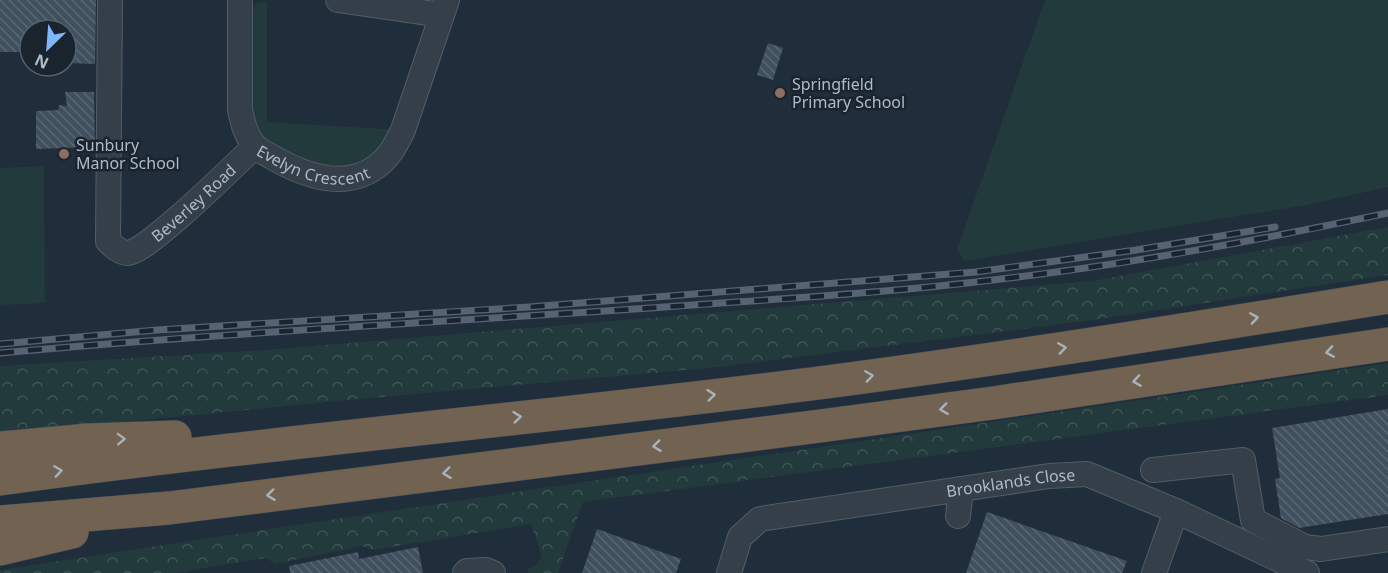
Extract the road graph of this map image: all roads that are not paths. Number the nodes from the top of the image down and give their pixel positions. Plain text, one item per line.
1 (110, 0) edge
2 (240, 0) edge
3 (338, 0) edge
4 (343, 0) edge
5 (444, 8) edge
6 (254, 147) junction
7 (1388, 297) edge
8 (1388, 344) edge
9 (401, 431) junction
10 (0, 448) edge
11 (1153, 470) dead end
12 (0, 479) edge
13 (961, 489) junction
14 (170, 508) junction
15 (1176, 511) junction
16 (958, 516) dead end
17 (0, 522) edge
18 (1388, 539) edge
19 (0, 549) edge
20 (465, 573) edge
21 (492, 573) edge
22 (729, 573) edge
23 (1154, 573) edge
24 (1307, 573) edge

1 - 6 street, Beverley Road
2 - 6 street, Evelyn Crescent
3 - 4 street
4 - 5 street
5 - 6 street, Evelyn Crescent
9 -> 7 highway
8 -> 14 highway
10 -> 9 highway
12 -> 9 highway
11 - 18 street
13 - 15 street, Brooklands Close
13 - 16 street
13 - 22 street, Brooklands Close
14 - 17 highway
14 - 19 highway
15 - 23 street
15 - 24 street, Brooklands Close
20 - 21 street

